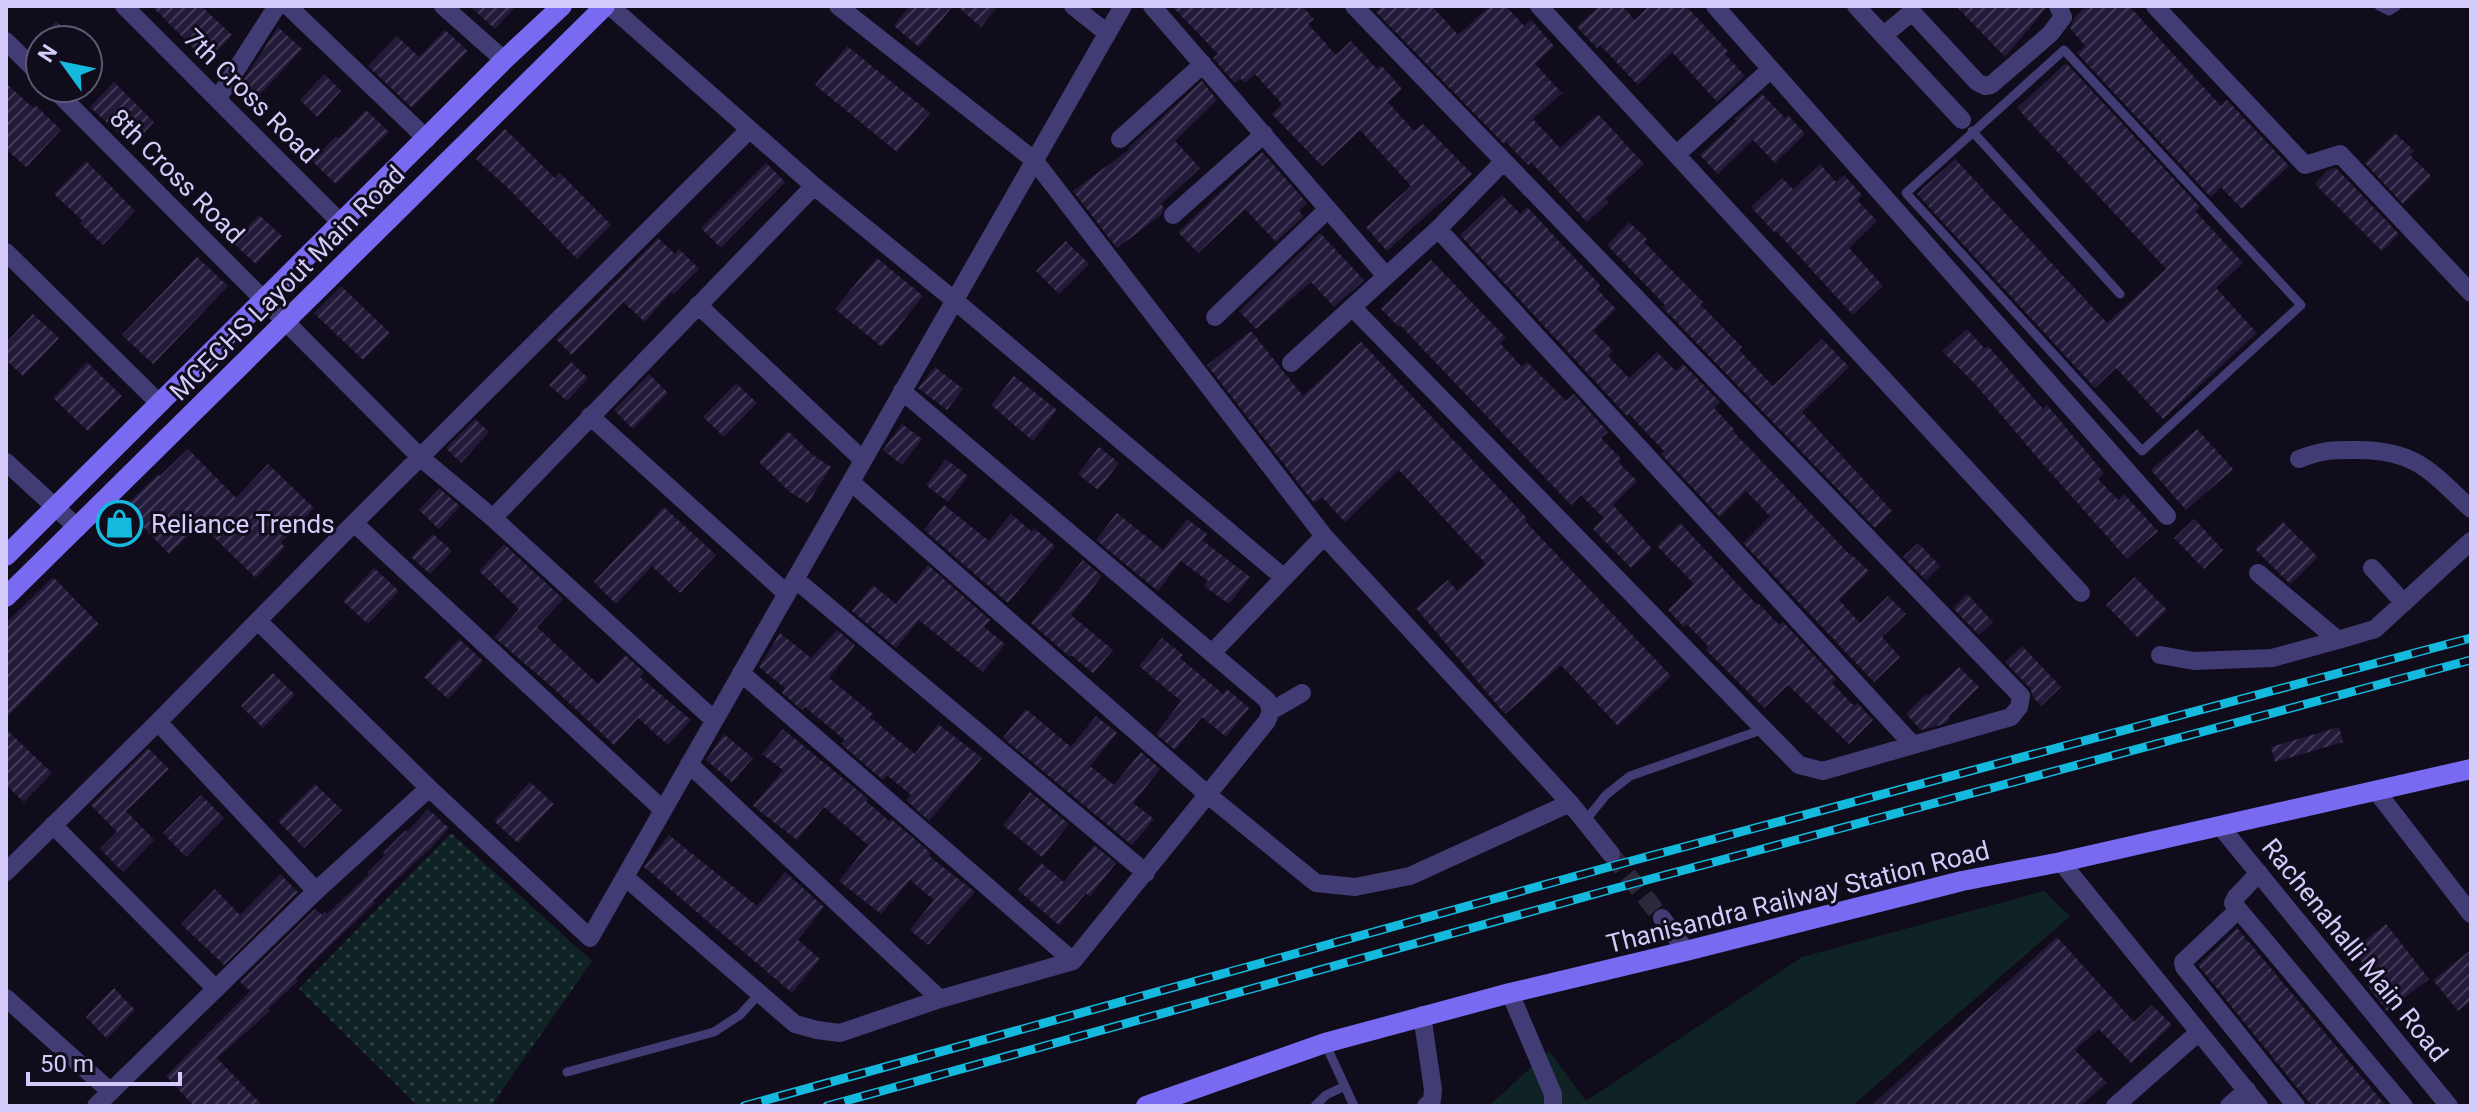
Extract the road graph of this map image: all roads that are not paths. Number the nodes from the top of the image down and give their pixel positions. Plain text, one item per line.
1 (124, 6) edge
2 (277, 6) edge
3 (288, 6) edge
4 (443, 6) edge
5 (562, 6) edge
6 (607, 6) edge
7 (838, 6) edge
8 (1073, 6) edge
9 (1123, 6) edge
10 (1152, 6) edge
11 (1354, 6) edge
12 (1539, 6) edge
13 (1715, 6) edge
14 (2058, 6) edge
15 (2155, 6) edge
16 (2379, 6) edge
17 (2397, 6) edge
18 (1869, 10) edge
19 (1107, 33) junction
20 (1884, 35) junction
21 (6, 41) edge
22 (24, 59) edge
23 (504, 60) junction
24 (1203, 64) junction
25 (1771, 69) junction
26 (218, 98) junction
27 (69, 104) edge
28 (1968, 126) junction
29 (749, 130) junction
30 (1264, 134) junction
31 (427, 139) junction
32 (1120, 139) dead end
33 (1677, 154) junction
34 (1034, 160) junction
35 (1503, 162) junction
36 (814, 186) junction
37 (1328, 209) junction
38 (1173, 215) dead end
39 (341, 223) junction
40 (1438, 229) junction
41 (6, 252) edge
42 (1386, 276) junction
43 (2471, 293) edge
44 (2120, 294) dead end
45 (264, 300) junction
46 (954, 300) junction
47 (698, 305) junction
48 (1352, 307) junction
49 (1215, 317) dead end
50 (285, 320) junction
51 (1291, 363) dead end
52 (902, 391) junction
53 (159, 403) junction
54 (590, 416) junction
55 (421, 458) junction
56 (2299, 459) dead end
57 (863, 460) junction
58 (6, 462) edge
59 (851, 482) junction
60 (54, 508) junction
61 (2471, 509) edge
62 (2167, 516) dead end
63 (493, 518) junction
64 (354, 523) junction
65 (78, 528) junction
66 (1324, 536) junction
67 (2471, 541) edge
68 (6, 556) edge
69 (2372, 568) dead end
70 (2258, 573) dead end
71 (1283, 577) junction
72 (791, 587) junction
73 (2081, 593) dead end
74 (6, 597) edge
75 (2404, 603) junction
76 (258, 621) junction
77 (2338, 640) junction
78 (1212, 653) junction
79 (2160, 655) dead end
80 (741, 673) junction
81 (1302, 693) dead end
82 (1271, 711) junction
83 (714, 720) junction
84 (158, 722) junction
85 (1764, 729) junction
86 (1913, 745) junction
87 (689, 764) junction
88 (2471, 769) edge
89 (429, 788) junction
90 (2377, 792) junction
91 (1208, 795) junction
92 (1570, 803) junction
93 (663, 810) junction
94 (1585, 821) junction
95 (53, 825) junction
96 (2220, 826) junction
97 (1611, 854) tunnel mouth
98 (2061, 862) junction
99 (6, 872) edge
100 (1146, 873) junction
101 (2259, 873) junction
102 (625, 877) junction
103 (316, 891) junction
104 (2238, 910) junction
105 (2471, 914) edge
106 (1662, 918) tunnel mouth
107 (1686, 951) junction
108 (1073, 961) junction
109 (216, 989) junction
110 (760, 993) junction
111 (1510, 993) junction
112 (6, 998) edge
113 (940, 999) junction
114 (1422, 1015) junction
115 (2199, 1032) junction
116 (1325, 1043) junction
117 (567, 1072) dead end
118 (1343, 1087) junction
119 (2247, 1090) junction
120 (111, 1092) junction
121 (96, 1106) edge
122 (1146, 1106) edge
123 (1315, 1106) edge
124 (1354, 1106) edge
125 (1426, 1106) edge
126 (1553, 1106) edge
127 (2115, 1106) edge
128 (2229, 1106) edge
129 (2259, 1106) edge
130 (2296, 1106) edge
131 (2404, 1106) edge
132 (2449, 1106) edge

1 - 26 street, 7th Cross Road
2 - 26 street
3 - 31 street
4 - 23 street
5 - 23 main road, MCECHS Layout Main Road
6 - 29 street
6 - 50 main road, MCECHS Layout Main Road
7 - 34 street
8 - 19 street
9 - 19 street
10 - 24 street
11 - 35 street
12 - 33 street
13 - 25 street
14 - 20 street
15 - 43 street
16 - 17 lane
18 - 20 street
19 - 34 street
20 - 28 street
21 - 22 street
23 - 31 main road, MCECHS Layout Main Road
24 - 30 street
24 - 32 street
25 - 33 street
25 - 62 street
26 - 39 street, 7th Cross Road
27 - 45 street, 8th Cross Road
28 - 28 lane
28 - 44 lane
29 - 36 street
29 - 55 street
30 - 37 street
30 - 38 street
31 - 39 main road, MCECHS Layout Main Road
33 - 73 street
34 - 46 street
34 - 66 street
35 - 40 street
35 - 86 street
36 - 46 street
36 - 47 street
37 - 42 street
37 - 49 street
39 - 45 main road, MCECHS Layout Main Road
40 - 42 street
40 - 86 street
41 - 53 street
42 - 48 street
45 - 50 street, 8th Cross Road
45 - 53 main road, MCECHS Layout Main Road
46 - 52 street
46 - 71 street
47 - 54 street
47 - 57 street
48 - 51 street
48 - 85 street
50 - 55 street, 8th Cross Road
50 - 65 main road, MCECHS Layout Main Road
52 - 57 street
52 - 78 street
53 - 60 main road, MCECHS Layout Main Road
54 - 63 street
54 - 72 street
55 - 63 street, 8th Cross Road
55 - 64 street
56 - 61 street
57 - 59 street
58 - 60 street
59 - 72 street
59 - 91 street
60 - 65 street
60 - 68 main road, MCECHS Layout Main Road
63 - 83 street, 8th Cross Road
64 - 76 street
64 - 93 street
65 - 74 main road, MCECHS Layout Main Road
66 - 71 street
66 - 92 street
67 - 75 street
69 - 75 street
70 - 77 street
71 - 78 street
72 - 80 street
72 - 100 street
75 - 77 street
76 - 84 street
76 - 89 street
77 - 79 street
78 - 82 street
80 - 83 street
80 - 108 street
81 - 82 street
82 - 91 street
83 - 87 street
84 - 95 street
84 - 103 street
85 - 86 street
85 - 94 lane
87 - 93 street
87 - 113 street
88 - 90 main road, Thanisandra Railway Station Road
89 - 102 street
89 - 103 street
90 - 96 main road, Thanisandra Railway Station Road
90 - 105 street
91 - 92 street
91 - 100 street
92 - 94 street
93 - 102 street
94 - 97 street
95 - 99 street
95 - 109 street
96 - 98 main road, Thanisandra Railway Station Road
96 - 101 street, Rachenahalli Main Road
98 - 107 main road, Thanisandra Railway Station Road
98 - 115 street
100 - 108 street
101 - 104 street
101 - 132 street, Rachenahalli Main Road
102 - 110 street
103 - 109 street
104 - 130 street
104 - 131 street
106 - 107 street
107 - 111 main road, Thanisandra Railway Station Road
108 - 113 street
109 - 120 street
110 - 113 street
110 - 117 lane
111 - 114 main road, Thanisandra Railway Station Road
111 - 126 street
112 - 120 street
114 - 116 main road, Thanisandra Railway Station Road
114 - 125 street
115 - 119 street
115 - 127 street
116 - 118 lane
116 - 122 main road, Thanisandra Railway Station Road
118 - 123 lane
118 - 124 lane
119 - 128 street
119 - 129 street
120 - 121 street

